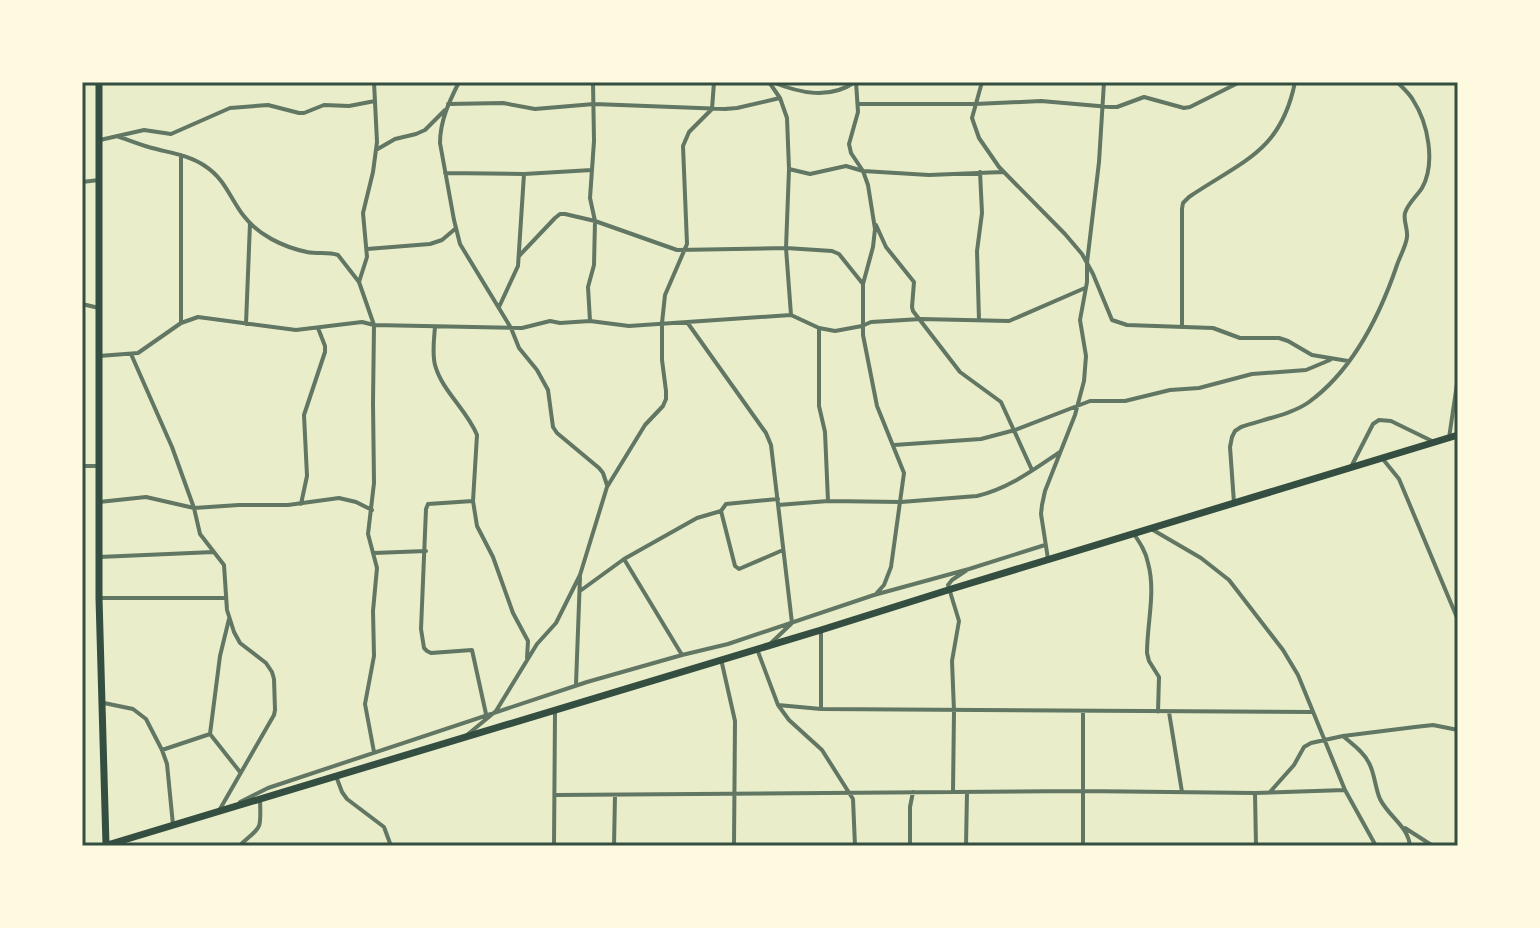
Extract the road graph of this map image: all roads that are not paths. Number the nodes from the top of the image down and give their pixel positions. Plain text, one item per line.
1 (374, 82) edge
2 (459, 82) edge
3 (593, 82) edge
4 (714, 82) edge
5 (770, 82) edge
6 (856, 82) edge
7 (982, 82) edge
8 (1104, 82) edge
9 (1240, 82) edge
10 (1295, 82) edge
11 (1397, 82) edge
12 (98, 83) edge
13 (788, 85) edge
14 (780, 98) junction
15 (375, 101) junction
16 (594, 104) junction
17 (858, 104) junction
18 (975, 104) junction
19 (1103, 106) junction
20 (447, 107) junction
21 (712, 109) junction
22 (117, 136) junction
23 (99, 140) junction
24 (376, 150) junction
25 (181, 155) junction
26 (789, 169) junction
27 (592, 170) junction
28 (863, 171) junction
29 (980, 172) junction
30 (1003, 172) junction
31 (445, 173) junction
32 (524, 174) junction
33 (99, 180) junction
34 (82, 182) edge
35 (595, 221) junction
36 (873, 222) junction
37 (250, 223) junction
38 (456, 228) junction
39 (786, 248) junction
40 (367, 249) junction
41 (685, 250) junction
42 (519, 256) junction
43 (1087, 263) junction
44 (359, 282) junction
45 (863, 284) junction
46 (1085, 288) junction
47 (82, 304) edge
48 (498, 307) junction
49 (99, 308) junction
50 (791, 315) junction
51 (921, 319) junction
52 (979, 320) junction
53 (590, 321) junction
54 (687, 322) junction
55 (181, 323) junction
56 (662, 323) junction
57 (246, 324) junction
58 (374, 325) junction
59 (862, 326) junction
60 (435, 327) junction
61 (1182, 327) junction
62 (318, 328) junction
63 (511, 328) junction
64 (819, 328) junction
65 (131, 354) junction
66 (99, 356) junction
67 (1332, 359) junction
68 (1348, 361) junction
69 (1458, 377) edge
70 (1078, 405) junction
71 (1015, 430) junction
72 (1454, 436) edge
73 (1434, 443) junction
74 (894, 445) junction
75 (1061, 452) junction
76 (1382, 458) junction
77 (82, 466) edge
78 (99, 466) junction
79 (1351, 467) junction
80 (1032, 470) junction
81 (607, 487) junction
82 (778, 499) junction
83 (473, 501) junction
84 (828, 501) junction
85 (99, 502) junction
86 (901, 502) junction
87 (1234, 503) junction
88 (301, 504) junction
89 (778, 505) junction
90 (194, 508) junction
91 (372, 510) junction
92 (721, 511) junction
93 (1151, 529) junction
94 (1134, 534) junction
95 (1045, 545) junction
96 (783, 550) junction
97 (426, 551) junction
98 (214, 552) junction
99 (374, 553) junction
100 (99, 557) junction
101 (624, 559) junction
102 (1048, 559) junction
103 (969, 569) junction
104 (580, 575) junction
105 (948, 590) junction
106 (580, 591) junction
107 (874, 595) junction
108 (99, 598) junction
109 (226, 598) junction
110 (229, 619) junction
111 (1458, 620) edge
112 (792, 623) junction
113 (821, 630) junction
114 (768, 645) junction
115 (757, 649) junction
116 (682, 655) junction
117 (721, 659) junction
118 (527, 660) junction
119 (576, 685) junction
120 (101, 703) junction
121 (778, 705) junction
122 (821, 709) junction
123 (555, 710) junction
124 (496, 711) junction
125 (954, 711) junction
126 (1083, 712) junction
127 (1158, 712) junction
128 (1169, 712) junction
129 (1313, 712) junction
130 (486, 715) junction
131 (1458, 730) edge
132 (210, 734) junction
133 (1343, 736) junction
134 (465, 737) junction
135 (1324, 739) junction
136 (162, 750) junction
137 (374, 752) junction
138 (240, 772) junction
139 (336, 776) junction
140 (1345, 790) junction
141 (1082, 791) junction
142 (913, 792) junction
143 (953, 792) junction
144 (967, 792) junction
145 (1182, 792) junction
146 (1270, 792) junction
147 (849, 793) junction
148 (1255, 793) junction
149 (733, 794) junction
150 (555, 795) junction
151 (615, 795) junction
152 (260, 799) junction
153 (230, 808) junction
154 (219, 812) junction
155 (173, 825) junction
156 (1403, 827) junction
157 (106, 846) edge
158 (239, 846) edge
159 (391, 846) edge
160 (554, 846) edge
161 (614, 846) edge
162 (734, 846) edge
163 (855, 846) edge
164 (910, 846) edge
165 (966, 846) edge
166 (1083, 846) edge
167 (1256, 846) edge
168 (1376, 846) edge
169 (1410, 846) edge
170 (1433, 846) edge

1 - 15 street
2 - 20 street
3 - 16 street
4 - 21 street
5 - 13 street
5 - 14 street
6 - 13 street
6 - 17 street
7 - 18 street
8 - 19 street
9 - 19 street
10 - 61 street
11 - 68 street
12 - 23 highway
14 - 21 street
14 - 26 street
15 - 22 street
15 - 24 street
16 - 20 street
16 - 21 street
16 - 27 street
17 - 18 street
17 - 28 street
18 - 19 street
18 - 30 street
19 - 43 street
20 - 24 street
20 - 31 street
21 - 41 street
22 - 23 street
22 - 25 street
23 - 33 highway
24 - 40 street
25 - 37 street
25 - 55 street
26 - 28 street
26 - 39 street
27 - 32 street
27 - 35 street
28 - 29 street
28 - 36 street
29 - 30 street
29 - 52 street
30 - 43 street
31 - 32 street
31 - 38 street
32 - 42 street
33 - 34 street
33 - 49 highway
35 - 41 street
35 - 42 street
35 - 53 street
36 - 45 street
36 - 51 street
37 - 44 street
37 - 57 street
38 - 40 street
38 - 48 street
39 - 41 street
39 - 45 street
39 - 50 street
40 - 44 street
41 - 56 street
42 - 48 street
43 - 46 street
43 - 61 street
44 - 58 street
45 - 59 street
46 - 52 street
46 - 70 street
47 - 49 street
48 - 63 street
49 - 66 highway
50 - 54 street
50 - 64 street
51 - 52 street
51 - 59 street
51 - 71 street
53 - 56 street
53 - 63 street
54 - 56 street
54 - 82 street
55 - 57 street
55 - 65 street
56 - 81 street
57 - 62 street
58 - 60 street
58 - 62 street
58 - 91 street
59 - 64 street
59 - 74 street
60 - 63 street
60 - 83 street
61 - 67 street
62 - 88 street
63 - 81 street
64 - 84 street
65 - 66 street
65 - 90 street
66 - 78 highway
67 - 68 street
67 - 70 street
68 - 87 street
69 - 72 street
70 - 71 street
70 - 75 street
71 - 74 street
71 - 80 street
72 - 73 highway
73 - 76 highway
73 - 79 street
74 - 86 street
75 - 80 street
75 - 95 street
76 - 79 highway
76 - 111 street
77 - 78 street
78 - 85 highway
79 - 87 highway
80 - 86 street
81 - 104 street
82 - 89 street
82 - 92 street
83 - 97 street
83 - 118 street
84 - 86 street
84 - 89 street
85 - 90 street
85 - 100 highway
86 - 107 street
87 - 93 highway
88 - 90 street
88 - 91 street
89 - 96 street
90 - 98 street
91 - 99 street
92 - 96 street
92 - 101 street
93 - 94 highway
93 - 129 street
94 - 102 highway
94 - 127 street
95 - 102 street
95 - 103 street
96 - 112 street
97 - 99 street
97 - 130 street
98 - 100 street
98 - 109 street
99 - 137 street
100 - 108 highway
101 - 106 street
101 - 116 street
102 - 105 highway
103 - 105 street
103 - 107 street
104 - 106 street
104 - 118 street
105 - 113 highway
105 - 125 street
106 - 119 street
107 - 112 street
108 - 109 street
108 - 120 highway
109 - 110 street
110 - 132 street
110 - 138 street
112 - 114 street
112 - 116 street
113 - 114 highway
113 - 122 street
114 - 115 highway
115 - 117 highway
115 - 121 street
116 - 119 street
117 - 123 highway
117 - 149 street
118 - 124 street
119 - 124 street
120 - 136 street
120 - 157 highway
121 - 122 street
121 - 147 street
122 - 125 street
123 - 134 highway
123 - 150 street
124 - 130 street
124 - 134 street
125 - 126 street
125 - 143 street
126 - 127 street
126 - 141 street
127 - 128 street
128 - 129 street
128 - 145 street
129 - 135 street
130 - 137 street
131 - 133 street
132 - 136 street
132 - 138 street
133 - 135 street
133 - 156 street
134 - 139 highway
135 - 140 street
135 - 146 street
136 - 155 street
137 - 153 street
138 - 154 street
139 - 152 highway
139 - 159 street
140 - 146 street
140 - 168 street
141 - 144 street
141 - 145 street
141 - 166 street
142 - 143 street
142 - 147 street
142 - 164 street
143 - 144 street
144 - 165 street
145 - 148 street
146 - 148 street
147 - 149 street
147 - 163 street
148 - 167 street
149 - 151 street
149 - 162 street
150 - 151 street
150 - 160 street
151 - 161 street
152 - 153 highway
152 - 158 street
153 - 154 highway
154 - 155 highway
155 - 157 highway
156 - 169 street
156 - 170 street

